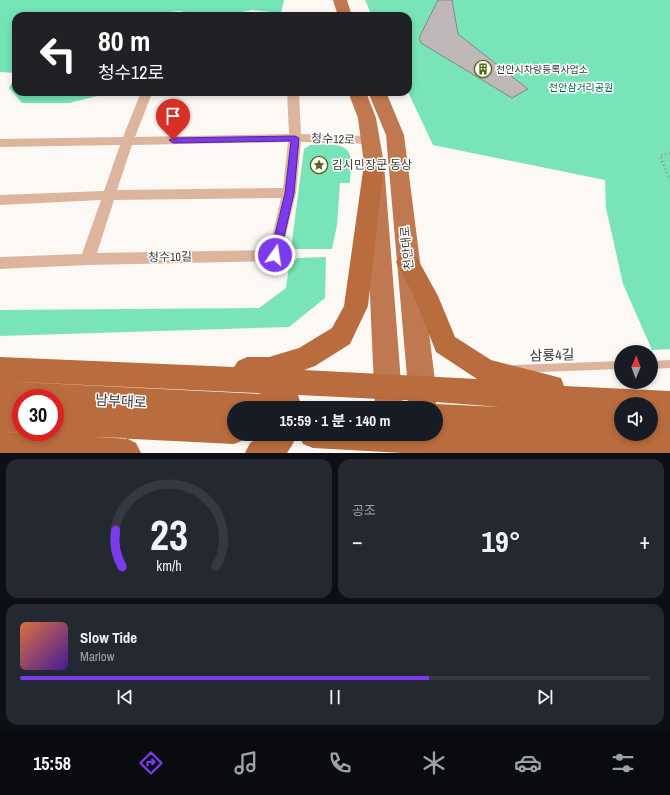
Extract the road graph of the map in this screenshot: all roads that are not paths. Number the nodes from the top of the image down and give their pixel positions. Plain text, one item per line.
1 (340, 0) edge
2 (344, 12) edge
3 (146, 96) edge
4 (293, 96) edge
5 (359, 96) edge
6 (379, 96) edge
7 (295, 138) junction
8 (127, 141) junction
9 (0, 143) edge
10 (372, 152) junction
11 (290, 193) junction
12 (110, 195) junction
13 (0, 200) edge
14 (88, 259) junction
15 (408, 262) junction
16 (0, 263) edge
17 (670, 364) edge
18 (658, 365) edge
19 (614, 366) edge
20 (0, 368) edge
21 (484, 370) junction
22 (104, 374) junction
23 (261, 381) junction
24 (0, 394) edge
25 (389, 397) edge
26 (422, 398) edge
27 (286, 401) edge
28 (598, 401) junction
29 (670, 404) edge
30 (227, 417) edge
31 (443, 417) edge
32 (0, 418) edge
33 (227, 418) edge
34 (12, 419) edge
35 (64, 421) edge
36 (614, 426) edge
37 (670, 429) edge
38 (658, 434) edge
39 (443, 436) edge
40 (614, 439) edge
41 (279, 441) edge
42 (391, 441) edge
43 (423, 441) edge
44 (648, 441) edge
45 (0, 446) edge
46 (126, 453) edge
47 (260, 453) edge
48 (392, 453) edge
49 (424, 453) edge
50 (670, 453) edge

1 - 2 main road
3 - 8 street
4 - 7 street, 청수10길
5 - 10 main road
6 - 15 main road, 천안대로
7 - 8 street, 청수12로
7 - 10 street, 청수12로
7 - 11 street, 청수10길
8 - 9 street, 청수12로
8 - 12 street
10 - 22 highway
10 - 25 main road
11 - 12 street
11 - 14 street, 청수10길
12 - 13 street
12 - 14 street
14 - 16 street, 청수10길
15 - 21 highway
15 - 26 main road, 천안대로
17 - 18 lane
19 - 21 lane, 삼룡4길
20 - 22 highway
21 - 28 highway
22 - 23 highway
23 - 25 highway
23 - 27 highway
24 - 30 highway, 남부대로
25 - 26 highway
26 - 28 highway
28 - 29 highway
31 - 36 highway
32 - 34 highway
33 - 35 highway, 남부대로
37 - 38 highway
39 - 40 highway
41 - 47 highway
42 - 48 main road
43 - 49 main road
44 - 50 highway
45 - 46 highway

